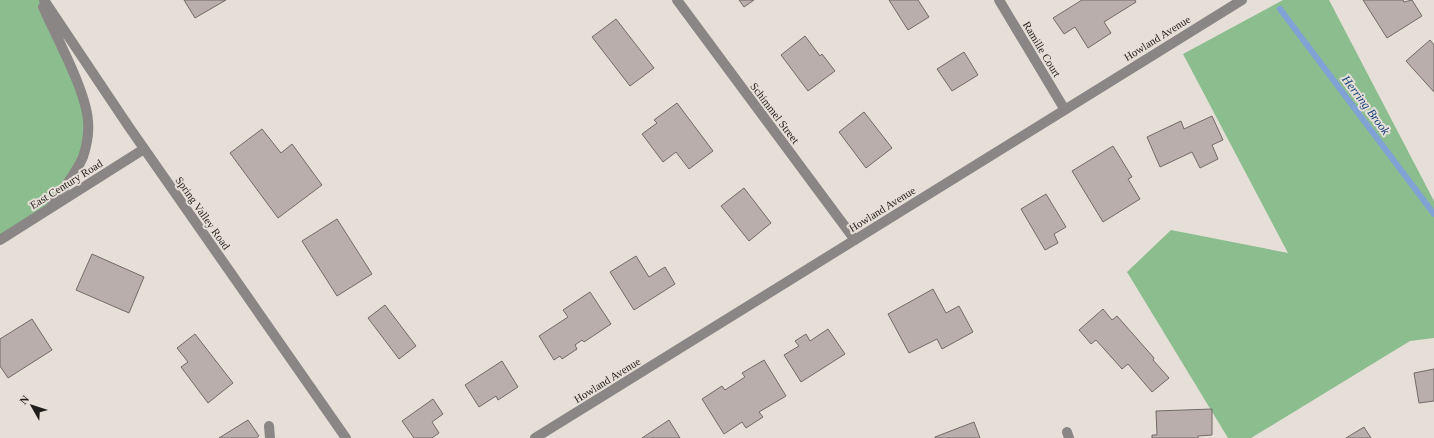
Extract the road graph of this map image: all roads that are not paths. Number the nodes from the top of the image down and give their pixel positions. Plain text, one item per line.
1 (40, 0) edge
2 (44, 0) edge
3 (677, 0) edge
4 (998, 0) edge
5 (1242, 0) edge
6 (1066, 110) junction
7 (144, 149) junction
8 (50, 208) junction
9 (0, 240) edge
10 (855, 240) junction
11 (269, 426) dead end
12 (342, 436) edge
13 (270, 438) edge
14 (535, 438) edge

1 - 8 street
2 - 7 street, Spring Valley Road
3 - 10 street, Schimmel Street
4 - 6 street, Ramille Court
5 - 6 street, Howland Avenue
6 - 10 street, Howland Avenue
7 - 8 street, East Century Road
7 - 12 street, Spring Valley Road
8 - 9 street, East Century Road
10 - 14 street, Howland Avenue
11 - 13 street

